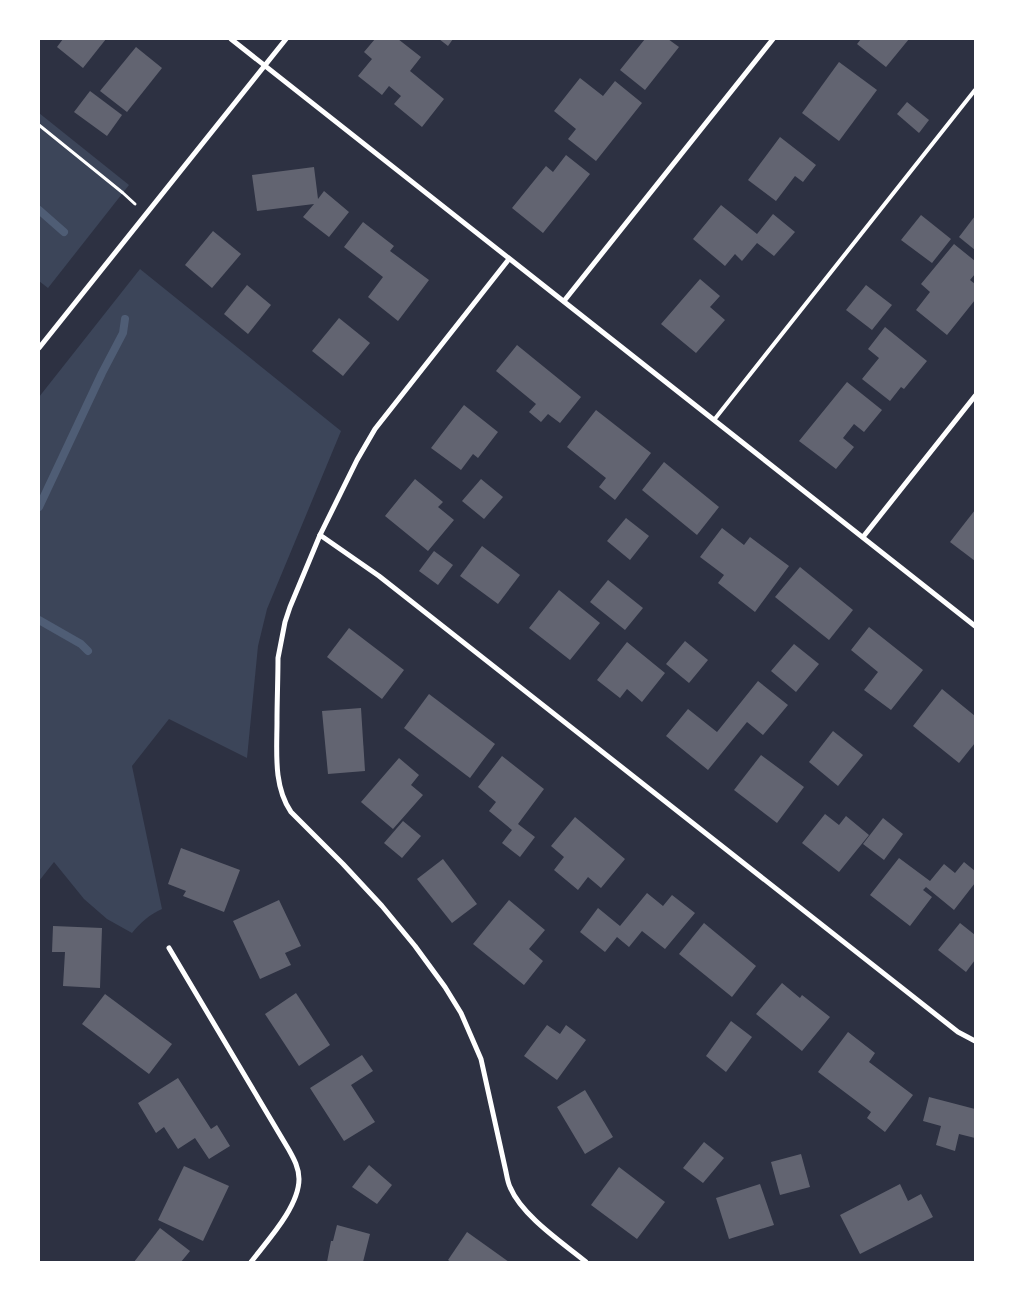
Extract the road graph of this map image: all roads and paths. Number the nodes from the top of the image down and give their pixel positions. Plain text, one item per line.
1 (230, 39) edge
2 (286, 39) edge
3 (773, 39) edge
4 (265, 65) junction
5 (975, 90) edge
6 (39, 125) edge
7 (146, 215) junction
8 (509, 259) junction
9 (564, 301) junction
10 (39, 348) edge
11 (975, 396) edge
12 (714, 420) junction
13 (320, 535) junction
14 (863, 537) junction
15 (975, 626) edge
16 (169, 948) dead end
17 (975, 1041) edge
18 (251, 1262) edge
19 (586, 1262) edge

1 - 4 street
2 - 4 street
3 - 9 street
4 - 7 street
4 - 8 street
5 - 12 lane
6 - 7 path
7 - 10 street
8 - 9 street
8 - 13 street
9 - 12 street
11 - 14 street
12 - 14 street
13 - 17 street
13 - 19 street
14 - 15 street
16 - 18 street

